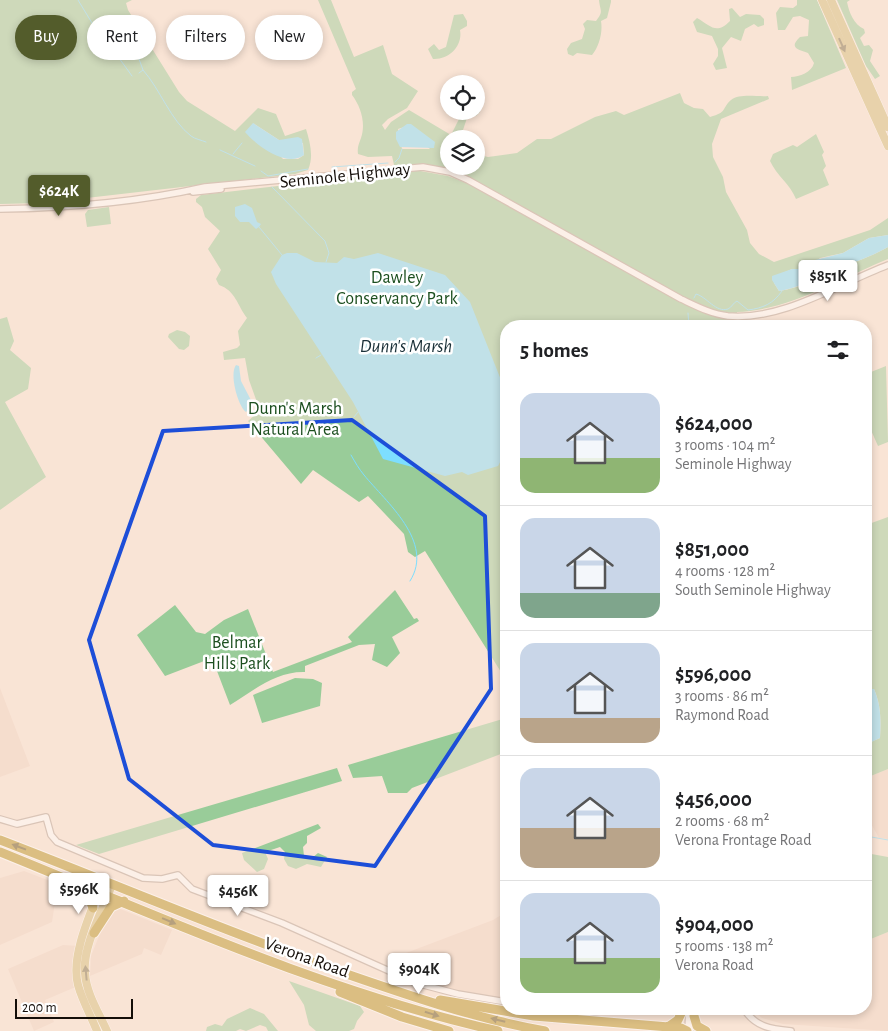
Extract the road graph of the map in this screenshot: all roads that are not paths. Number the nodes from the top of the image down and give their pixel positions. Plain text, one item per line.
1 (822, 0) edge
2 (831, 0) edge
3 (888, 127) edge
4 (888, 146) edge
5 (0, 209) edge
6 (888, 265) edge
7 (0, 819) edge
8 (0, 840) edge
9 (0, 852) edge
10 (68, 880) junction
11 (103, 881) junction
12 (112, 885) junction
13 (99, 892) junction
14 (111, 896) junction
15 (124, 901) junction
16 (93, 908) junction
17 (94, 933) junction
18 (302, 974) junction
19 (373, 983) junction
20 (500, 1001) edge
21 (500, 1011) edge
22 (536, 1015) edge
23 (680, 1015) edge
24 (692, 1015) edge
25 (693, 1015) edge
26 (749, 1015) edge
27 (663, 1028) junction
28 (98, 1031) edge
29 (107, 1031) edge
30 (448, 1031) edge
31 (498, 1031) edge
32 (545, 1031) edge
33 (688, 1031) edge
34 (706, 1031) edge
35 (791, 1031) edge

1 -> 4 main road
2 - 3 main road
5 - 6 street, Seminole Highway
7 - 20 street
11 -> 8 highway, Verona Road
9 - 10 highway, Verona Road
10 - 13 highway, Verona Road
10 - 16 highway
11 - 12 highway, Verona Road
11 - 13 main road
12 - 14 main road
12 - 19 highway, Verona Road
13 - 14 highway, Verona Road
13 - 16 main road
14 - 15 highway, Verona Road
14 - 17 main road
15 - 17 highway
15 -> 18 highway, Verona Road
16 - 28 main road
29 -> 17 main road
18 - 30 highway
18 -> 31 highway, Verona Road
19 - 21 highway
32 -> 19 highway, Verona Road
22 - 27 highway
23 - 27 highway
24 - 33 street
25 - 34 highway
26 - 35 street
27 - 33 highway

